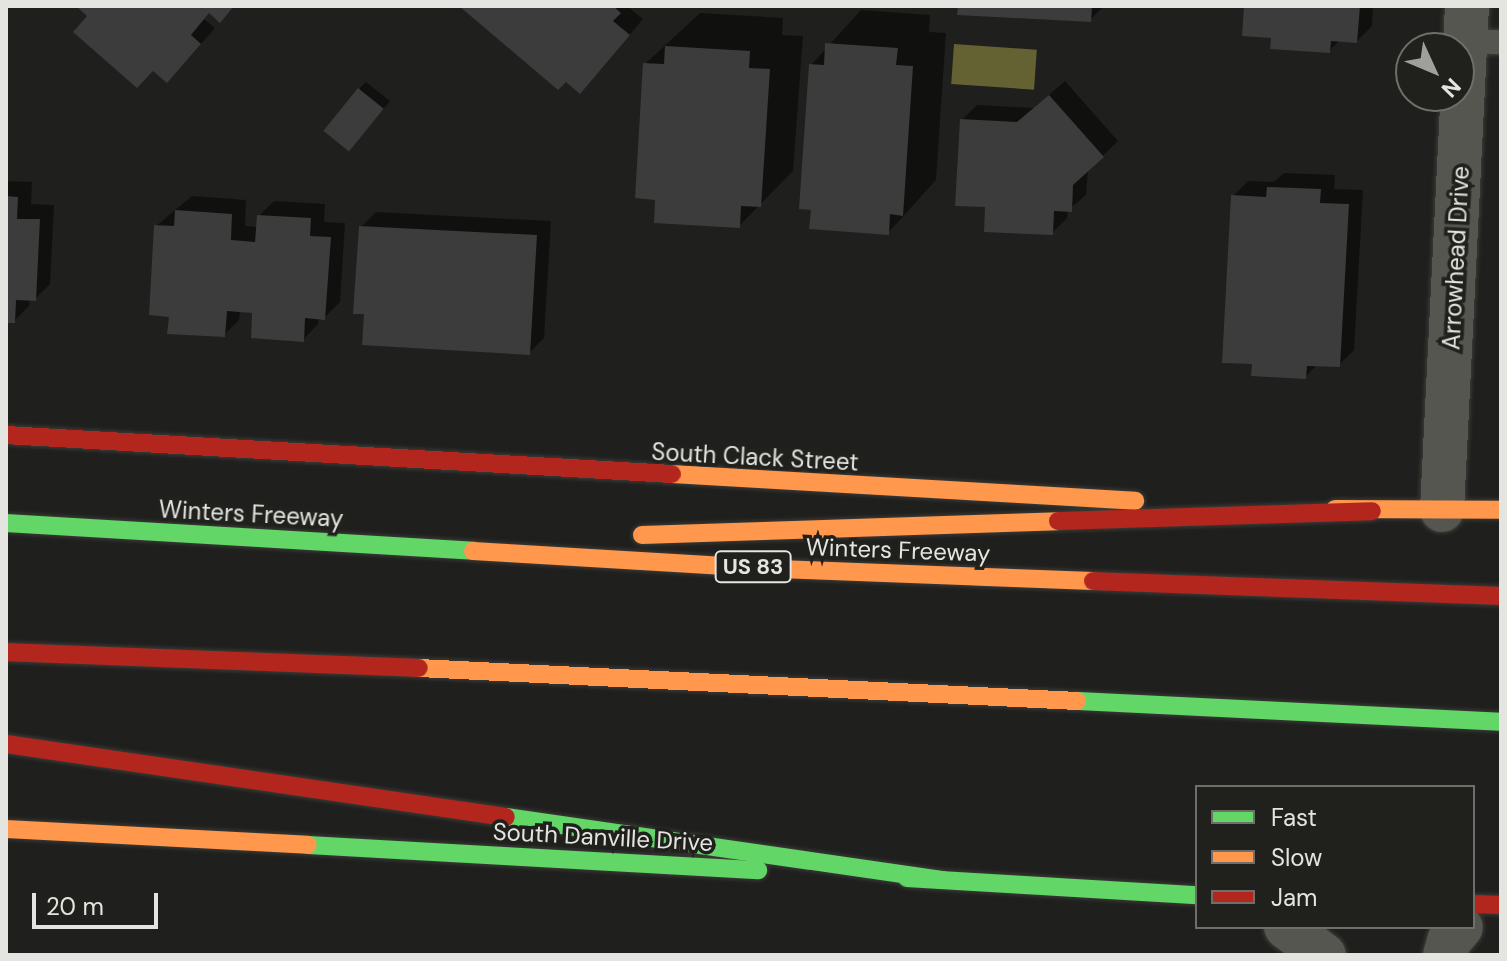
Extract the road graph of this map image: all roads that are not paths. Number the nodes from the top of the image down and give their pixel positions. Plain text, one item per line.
1 (1478, 30) edge
2 (6, 435) edge
3 (1442, 510) junction
4 (1501, 510) edge
5 (1372, 511) junction
6 (6, 523) edge
7 (625, 536) dead end
8 (577, 538) dead end
9 (371, 545) junction
10 (1501, 596) edge
11 (6, 652) edge
12 (1501, 722) edge
13 (6, 744) edge
14 (6, 829) edge
15 (943, 880) junction
16 (1195, 895) edge
17 (1289, 929) edge
18 (1461, 929) edge
19 (1324, 955) edge
20 (1445, 955) edge

1 - 3 street, Arrowhead Drive
2 - 5 main road, South Clack Street
3 - 4 main road, South Clack Street
3 - 5 main road, South Clack Street
5 - 7 main road
6 - 9 main road, Winters Freeway / US 83
8 - 9 main road
9 - 10 main road, Winters Freeway / US 83
11 - 12 main road
13 - 15 main road
14 - 15 main road, South Danville Drive
15 - 16 main road, South Danville Drive
17 - 19 street
18 - 20 street

